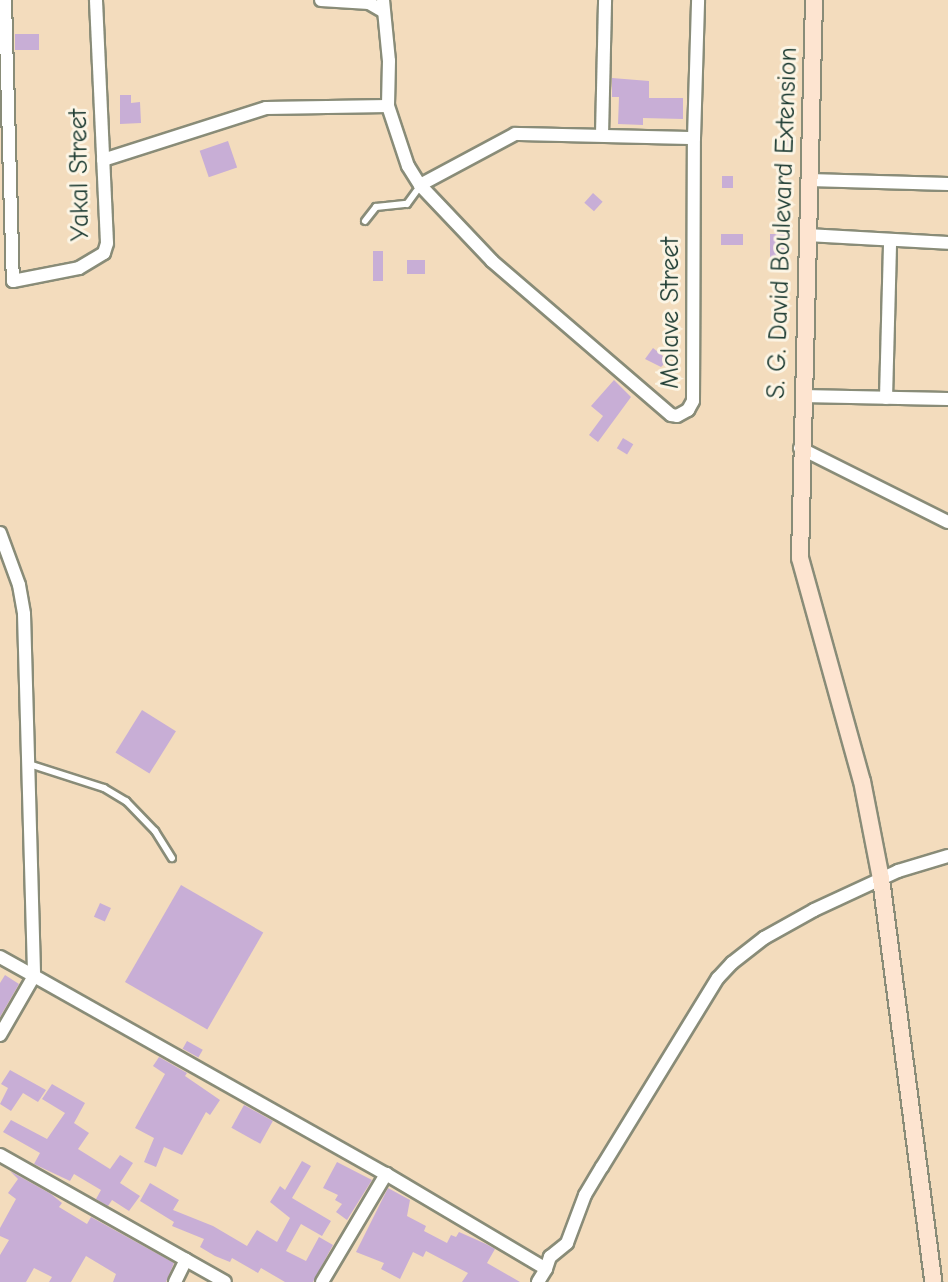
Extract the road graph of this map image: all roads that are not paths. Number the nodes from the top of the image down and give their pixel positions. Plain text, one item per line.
1 (5, 0) edge
2 (21, 0) edge
3 (96, 0) edge
4 (321, 0) edge
5 (605, 0) edge
6 (698, 0) edge
7 (814, 0) edge
8 (383, 5) edge
9 (388, 106) junction
10 (602, 135) junction
11 (694, 138) junction
12 (103, 160) junction
13 (809, 180) junction
14 (948, 184) edge
15 (420, 185) junction
16 (365, 221) dead end
17 (807, 235) junction
18 (890, 240) junction
19 (948, 243) edge
20 (0, 277) edge
21 (13, 281) junction
22 (802, 396) junction
23 (886, 398) junction
24 (948, 399) edge
25 (800, 448) junction
26 (948, 522) edge
27 (0, 533) edge
28 (26, 763) junction
29 (948, 856) edge
30 (172, 858) dead end
31 (881, 879) junction
32 (0, 957) edge
33 (34, 976) junction
34 (0, 1035) edge
35 (0, 1155) edge
36 (386, 1174) junction
37 (186, 1259) junction
38 (546, 1269) junction
39 (175, 1282) edge
40 (225, 1282) edge
41 (322, 1282) edge
42 (538, 1282) edge
43 (933, 1282) edge

1 - 2 street
1 - 21 street
3 - 12 street, Yakal Street
4 - 8 street
5 - 10 street
6 - 11 street, Molave Street
7 - 13 street, S. G. David Boulevard Extension
8 - 9 street
9 - 12 street
9 - 15 street
10 - 11 street
10 - 15 street
11 - 15 street, Molave Street
12 - 21 street, Yakal Street
13 - 14 street
13 - 17 street, S. G. David Boulevard Extension
15 - 16 lane
17 - 18 street
17 - 22 street, S. G. David Boulevard Extension
18 - 19 street
18 - 23 street
20 - 21 street
22 - 23 street
22 - 25 street, S. G. David Boulevard Extension
23 - 24 street
25 - 26 street
25 - 31 street, S. G. David Boulevard Extension
27 - 28 street
28 - 30 lane
28 - 33 street
29 - 31 street
31 - 38 street
31 - 43 street, S. G. David Boulevard Extension
32 - 33 street
33 - 34 street
33 - 36 street
35 - 37 street
36 - 38 street
36 - 41 street
37 - 39 street
37 - 40 street
38 - 42 street

